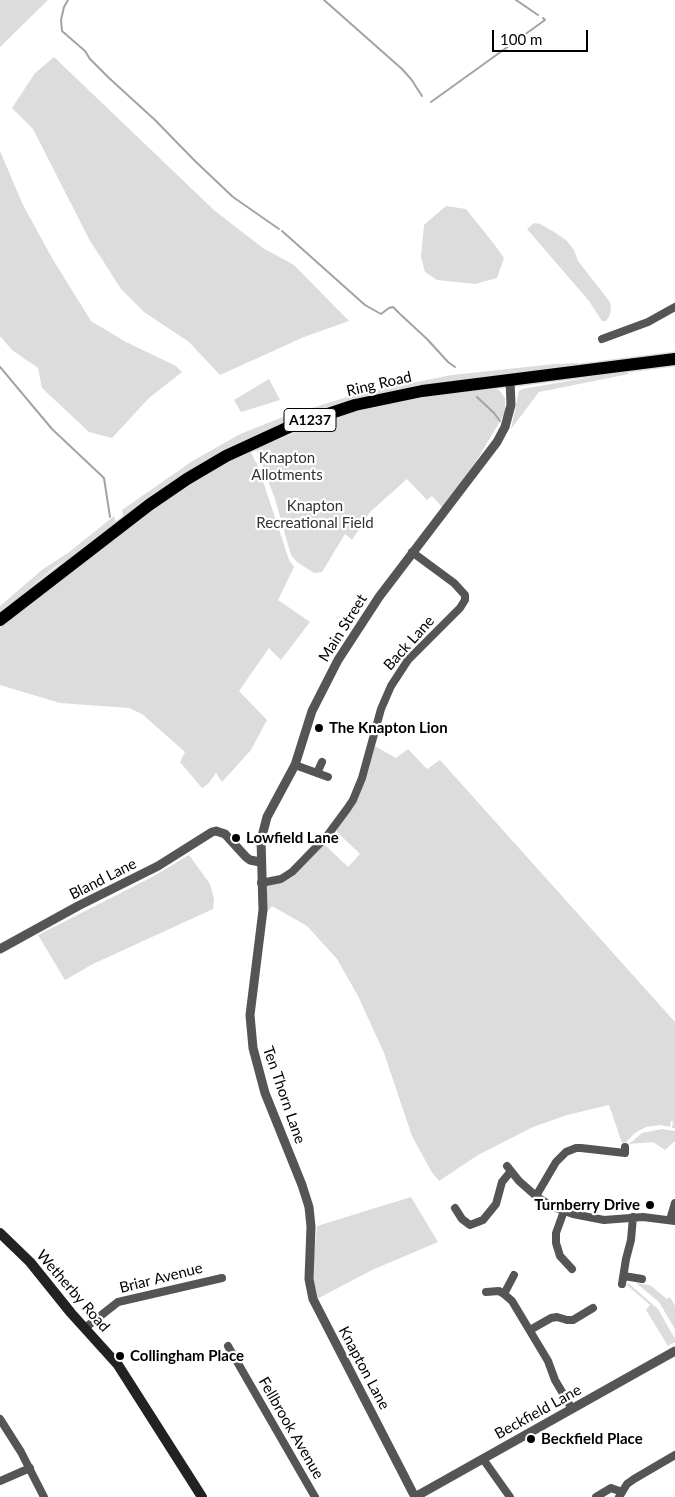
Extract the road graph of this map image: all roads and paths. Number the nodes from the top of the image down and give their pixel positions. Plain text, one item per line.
1 (675, 307) edge
2 (602, 339) dead end
3 (675, 359) edge
4 (510, 380) junction
5 (412, 552) junction
6 (0, 620) edge
7 (322, 762) dead end
8 (295, 765) junction
9 (317, 773) junction
10 (328, 777) dead end
11 (260, 862) junction
12 (261, 883) junction
13 (262, 919) joint
14 (0, 949) edge
15 (625, 1153) dead end
16 (536, 1196) junction
17 (675, 1203) edge
18 (456, 1208) dead end
19 (564, 1212) junction
20 (633, 1218) junction
21 (672, 1220) edge
22 (0, 1233) edge
23 (310, 1247) joint
24 (572, 1270) dead end
25 (514, 1275) dead end
26 (222, 1278) dead end
27 (642, 1279) dead end
28 (486, 1292) dead end
29 (504, 1294) junction
30 (593, 1308) dead end
31 (85, 1328) junction
32 (530, 1330) junction
33 (228, 1346) dead end
34 (675, 1351) edge
35 (572, 1409) junction
36 (0, 1419) edge
37 (675, 1455) edge
38 (483, 1459) junction
39 (30, 1468) junction
40 (0, 1481) edge
41 (620, 1494) edge
42 (44, 1497) edge
43 (202, 1497) edge
44 (316, 1497) edge
45 (415, 1497) edge
46 (510, 1497) edge
47 (596, 1497) edge

1 - 2 street
3 - 4 highway, Ring Road / A1237
4 - 5 street, Main Street
4 - 6 highway, Ring Road / A1237
5 - 8 street, Main Street
5 - 12 street, Back Lane
7 - 9 street
8 - 9 street
8 - 11 street, Main Street
9 - 10 street
11 - 12 street, Main Street
11 - 14 street, Bland Lane
12 - 13 street, Main Street
13 - 23 street, Ten Thorn Lane
15 - 16 street
16 - 18 street
16 - 19 street
17 - 21 street
19 - 20 street
19 - 24 street
20 - 21 street
20 - 27 street
22 - 31 main road, Wetherby Road
23 - 45 street, Knapton Lane
25 - 29 street
26 - 31 street, Briar Avenue
28 - 29 street
29 - 32 street
30 - 32 street
31 - 43 main road, Wetherby Road
32 - 35 street
33 - 44 street, Fellbrook Avenue
34 - 35 street, Beckfield Lane
35 - 38 street, Beckfield Lane
36 - 39 street
37 - 41 street
38 - 45 street, Beckfield Lane
38 - 46 street
39 - 40 street
39 - 42 street
41 - 47 street

